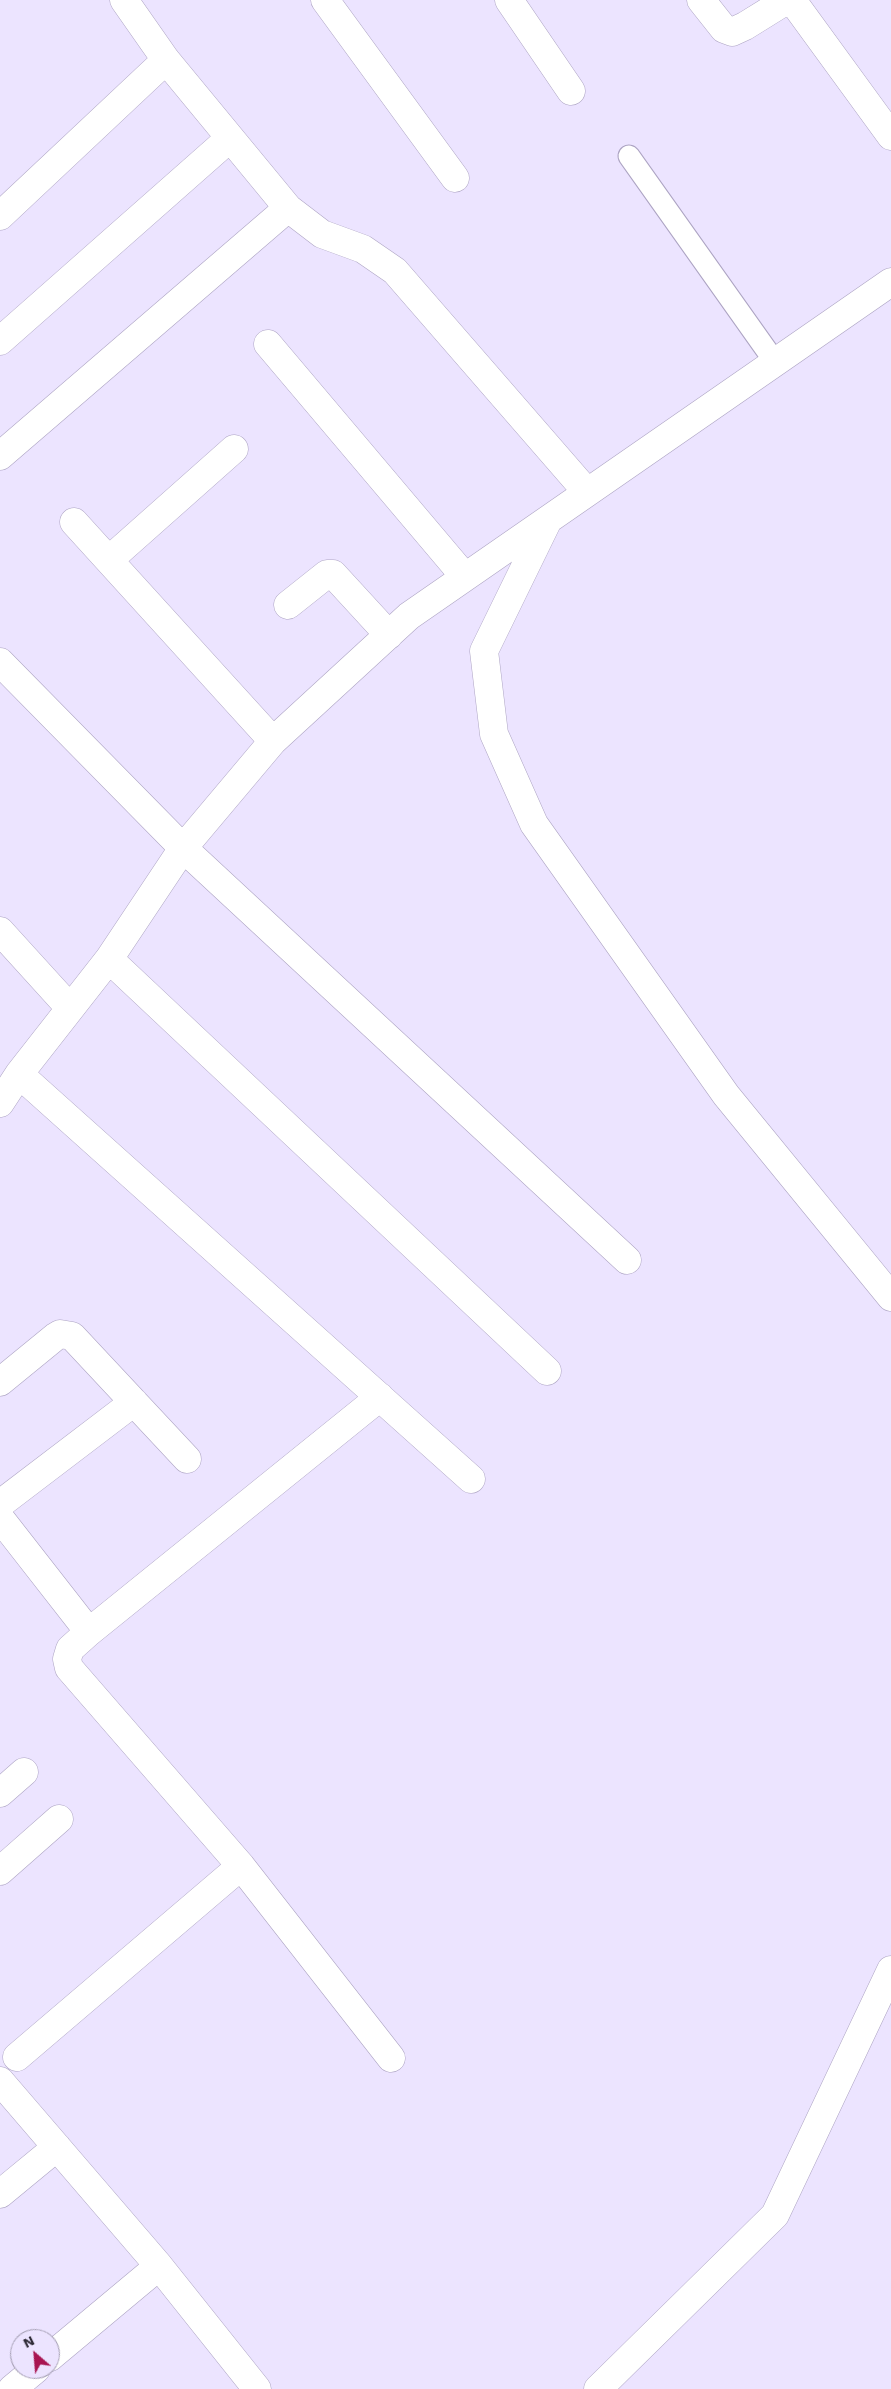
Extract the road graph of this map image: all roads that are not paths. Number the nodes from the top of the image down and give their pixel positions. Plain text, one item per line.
1 (124, 0) edge
2 (325, 0) edge
3 (508, 0) edge
4 (701, 0) edge
5 (166, 60) junction
6 (571, 91) dead end
7 (891, 136) edge
8 (230, 138) junction
9 (629, 156) dead end
10 (456, 178) dead end
11 (288, 208) junction
12 (0, 216) edge
13 (891, 282) edge
14 (0, 341) edge
15 (268, 344) dead end
16 (775, 362) junction
17 (234, 449) dead end
18 (0, 456) edge
19 (586, 492) junction
20 (550, 517) junction
21 (74, 522) dead end
22 (108, 560) junction
23 (465, 577) junction
24 (288, 605) dead end
25 (389, 635) junction
26 (0, 662) edge
27 (273, 741) junction
28 (183, 848) junction
29 (0, 931) edge
30 (109, 959) junction
31 (70, 1008) junction
32 (19, 1074) junction
33 (0, 1103) edge
34 (627, 1260) dead end
35 (891, 1297) edge
36 (547, 1372) dead end
37 (0, 1382) edge
38 (380, 1397) junction
39 (134, 1402) junction
40 (187, 1459) dead end
41 (471, 1479) dead end
42 (0, 1504) edge
43 (4, 1531) edge
44 (89, 1632) junction
45 (24, 1772) dead end
46 (0, 1792) edge
47 (59, 1819) dead end
48 (242, 1866) junction
49 (0, 1871) edge
50 (891, 1970) edge
51 (18, 2057) dead end
52 (390, 2058) dead end
53 (0, 2081) edge
54 (57, 2147) junction
55 (0, 2194) edge
56 (160, 2266) junction
57 (60, 2349) edge
58 (24, 2379) edge
59 (12, 2389) edge
60 (257, 2389) edge
61 (598, 2389) edge

1 - 5 street
2 - 10 street
3 - 6 street
4 - 7 street
5 - 8 street
5 - 12 street
8 - 11 street
8 - 14 street
9 - 16 lane
11 - 18 street
11 - 19 street
13 - 16 street
15 - 23 street
16 - 19 street
17 - 22 street
19 - 20 street
20 - 23 street
20 - 35 street
21 - 22 street
22 - 27 street
23 - 25 street
24 - 25 street
25 - 27 street
26 - 28 street
27 - 28 street
28 - 30 street
28 - 34 street
29 - 31 street
30 - 31 street
30 - 36 street
31 - 32 street
32 - 33 street
32 - 38 street
37 - 39 street
38 - 41 street
38 - 44 street
39 - 40 street
39 - 42 street
43 - 44 street
44 - 48 street
45 - 46 street
47 - 49 street
48 - 51 street
48 - 52 street
50 - 61 street
53 - 54 street
54 - 55 street
54 - 56 street
56 - 57 street
56 - 60 street
58 - 59 street

